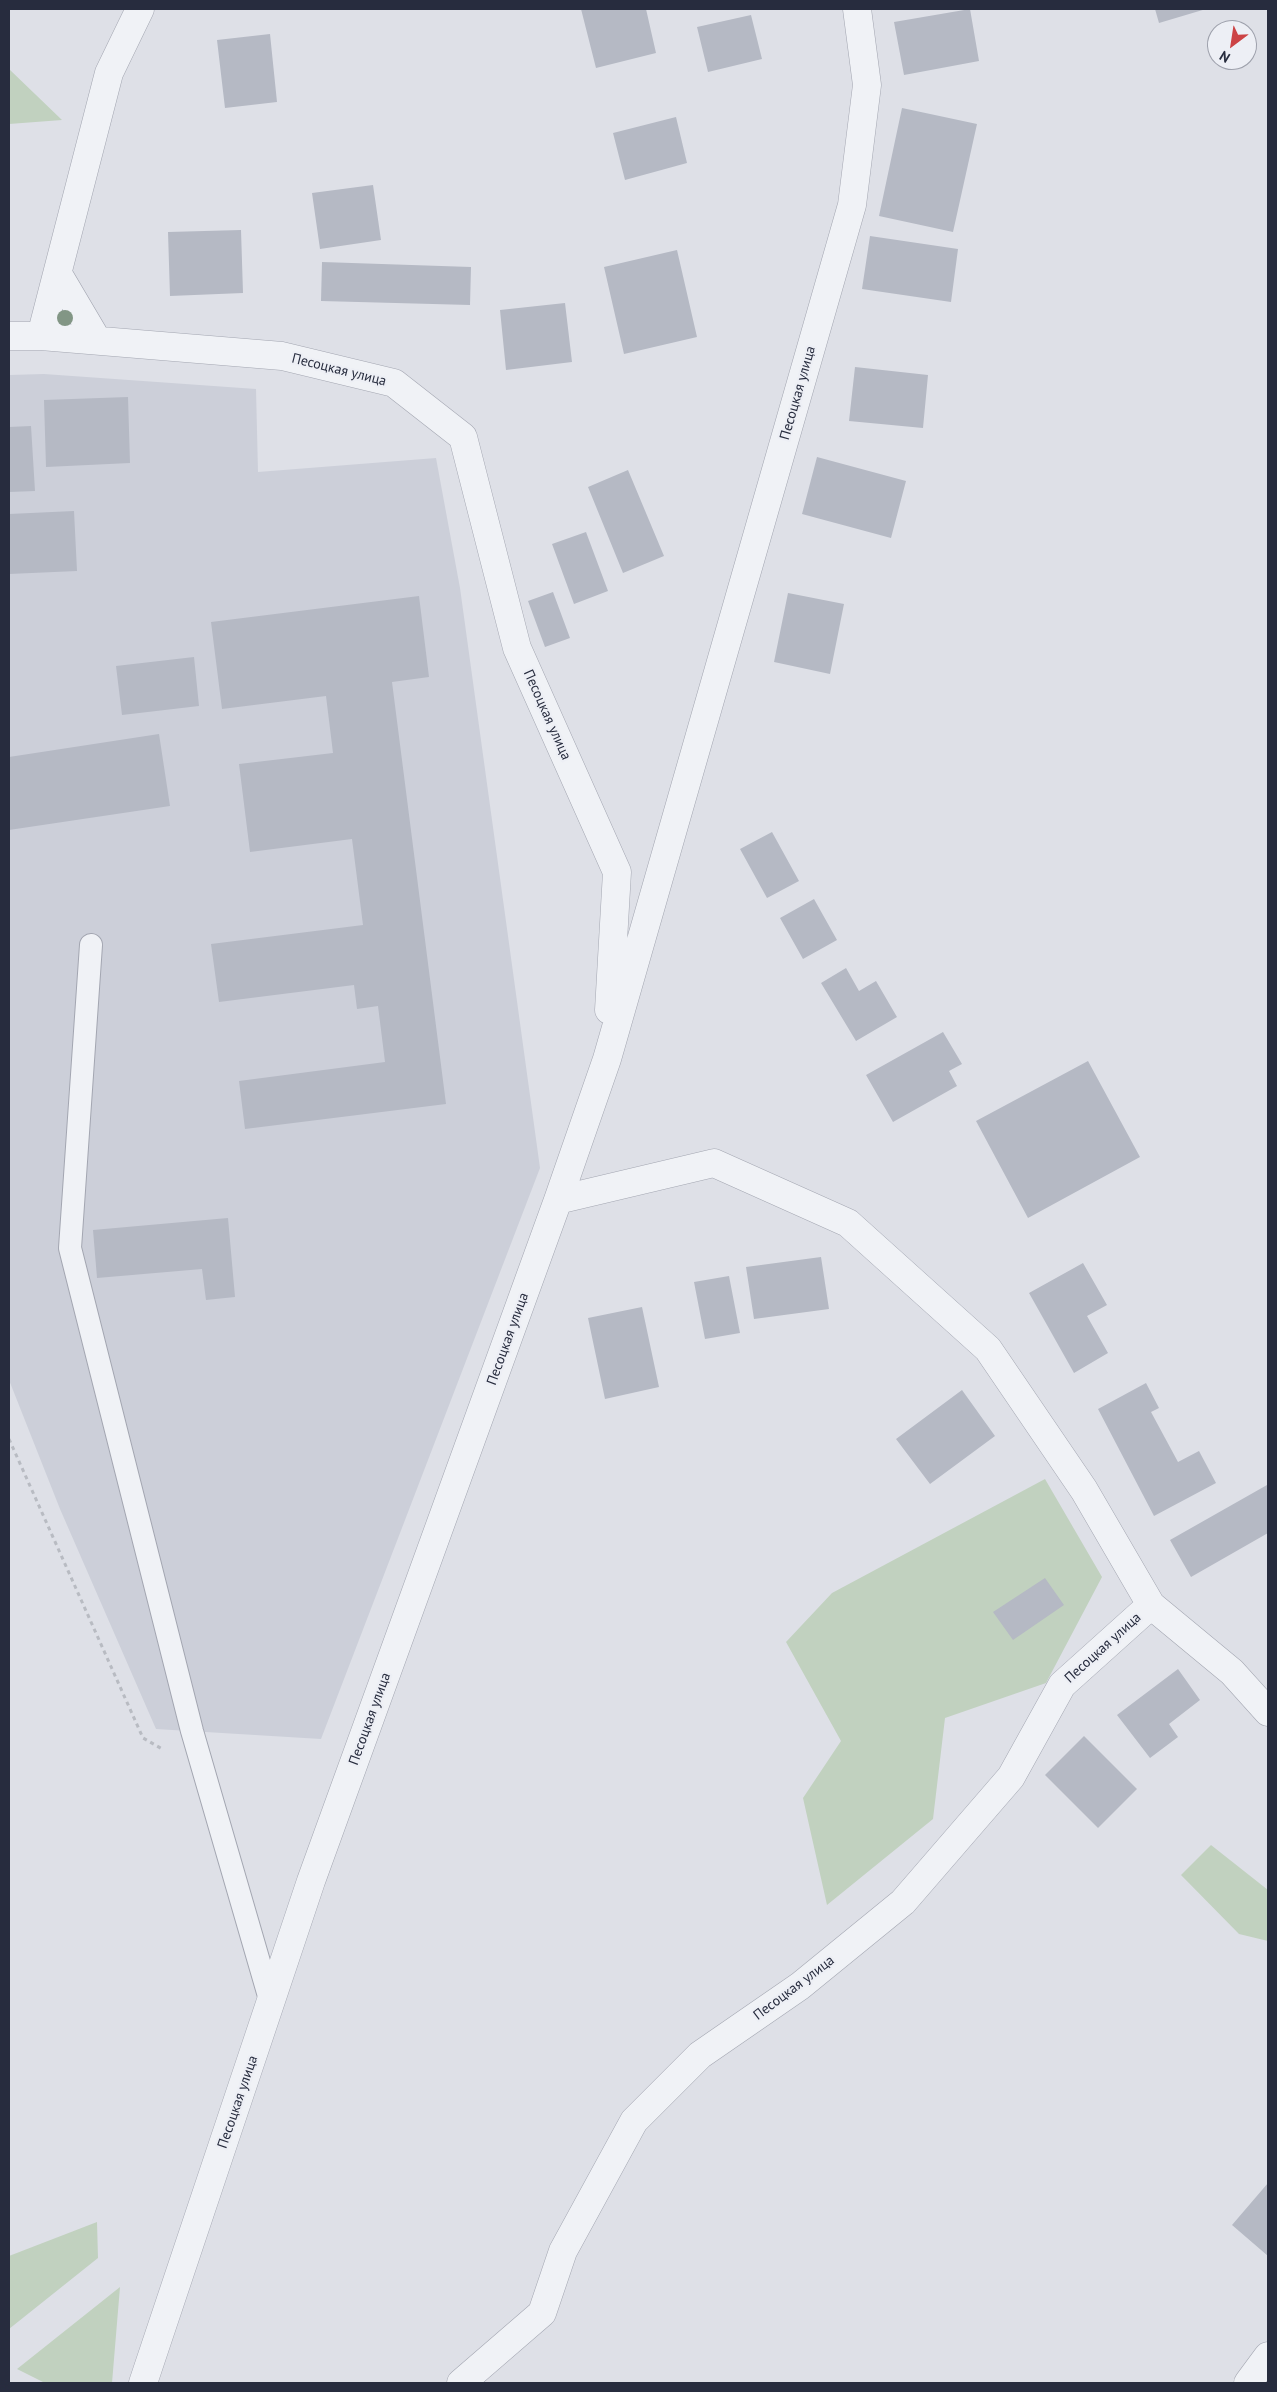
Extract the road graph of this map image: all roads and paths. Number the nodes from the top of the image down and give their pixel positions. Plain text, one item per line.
1 (140, 9) edge
2 (857, 9) edge
3 (58, 274) junction
4 (9, 336) edge
5 (41, 336) junction
6 (97, 340) junction
7 (91, 945) dead end
8 (607, 1059) junction
9 (558, 1200) junction
10 (9, 1439) edge
11 (1151, 1605) junction
12 (1268, 1712) edge
13 (143, 1738) dead end
14 (271, 2003) junction
15 (1268, 2356) edge
16 (143, 2383) edge
17 (461, 2383) edge
18 (1248, 2383) edge

1 - 3 street
2 - 8 street, Песоцкая улица
3 - 5 street
3 - 6 street
4 - 5 street, Песоцкая улица
5 - 6 street, Песоцкая улица
6 - 8 street, Песоцкая улица
7 - 14 lane
8 - 9 street, Песоцкая улица
9 - 11 street
9 - 14 street, Песоцкая улица
10 - 13 path
11 - 12 street
11 - 17 street, Песоцкая улица
14 - 16 street, Песоцкая улица
15 - 18 street

